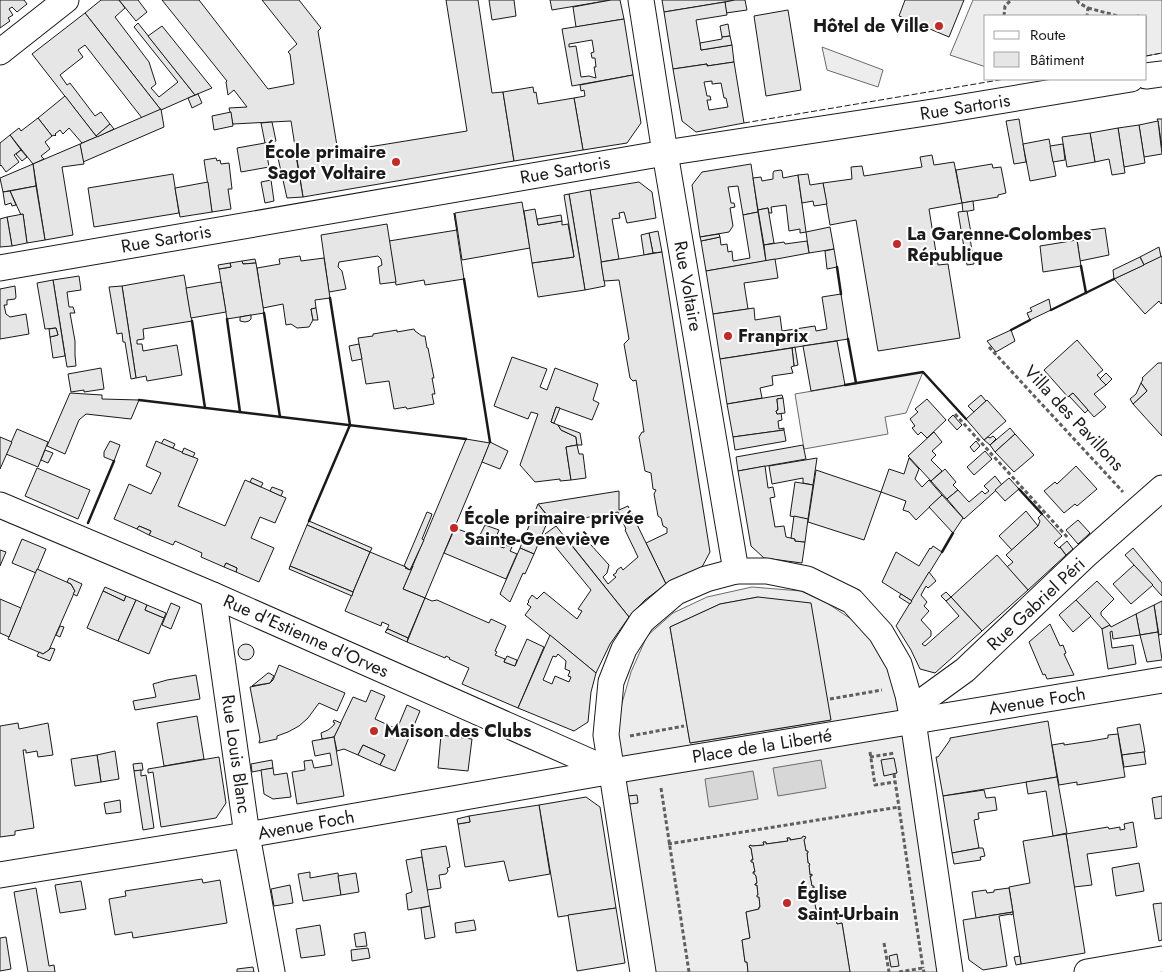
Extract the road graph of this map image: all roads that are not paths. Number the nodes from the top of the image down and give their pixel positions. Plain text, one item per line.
1 (66, 0) edge
2 (641, 0) edge
3 (0, 52) edge
4 (1162, 74) edge
5 (1147, 76) edge
6 (1125, 80) edge
7 (665, 152) junction
8 (0, 268) edge
9 (1162, 488) edge
10 (0, 506) edge
11 (736, 571) junction
12 (214, 595) junction
13 (954, 679) junction
14 (1162, 680) edge
15 (977, 711) junction
16 (913, 722) junction
17 (535, 737) junction
18 (611, 771) junction
19 (527, 786) junction
20 (247, 835) junction
21 (0, 875) edge
22 (1162, 959) edge
23 (272, 972) edge
24 (643, 972) edge
25 (950, 972) edge
26 (1087, 972) edge

1 - 3 street
2 - 7 street, Rue Voltaire
4 - 5 street
6 - 7 street, Rue Sartoris
7 - 8 street, Rue Sartoris
7 - 11 street, Rue Voltaire
9 - 13 street, Rue Gabriel Péri
10 - 12 street, Rue d'Estienne d'Orves
11 - 16 street
11 - 18 street
12 - 17 street, Rue d'Estienne d'Orves
12 - 20 street, Rue Louis Blanc
13 - 15 street
13 - 16 street, Rue Gabriel Péri
14 - 15 street, Avenue Foch
15 - 16 street, Avenue Foch
16 - 18 street, Place de la Liberté
16 - 25 street
17 - 18 street, Rue d'Estienne d'Orves
17 - 19 street
18 - 19 street, Avenue Foch
18 - 24 street
19 - 20 street, Avenue Foch
20 - 21 street, Avenue Foch
20 - 23 street, Rue Louis Blanc
22 - 26 street

